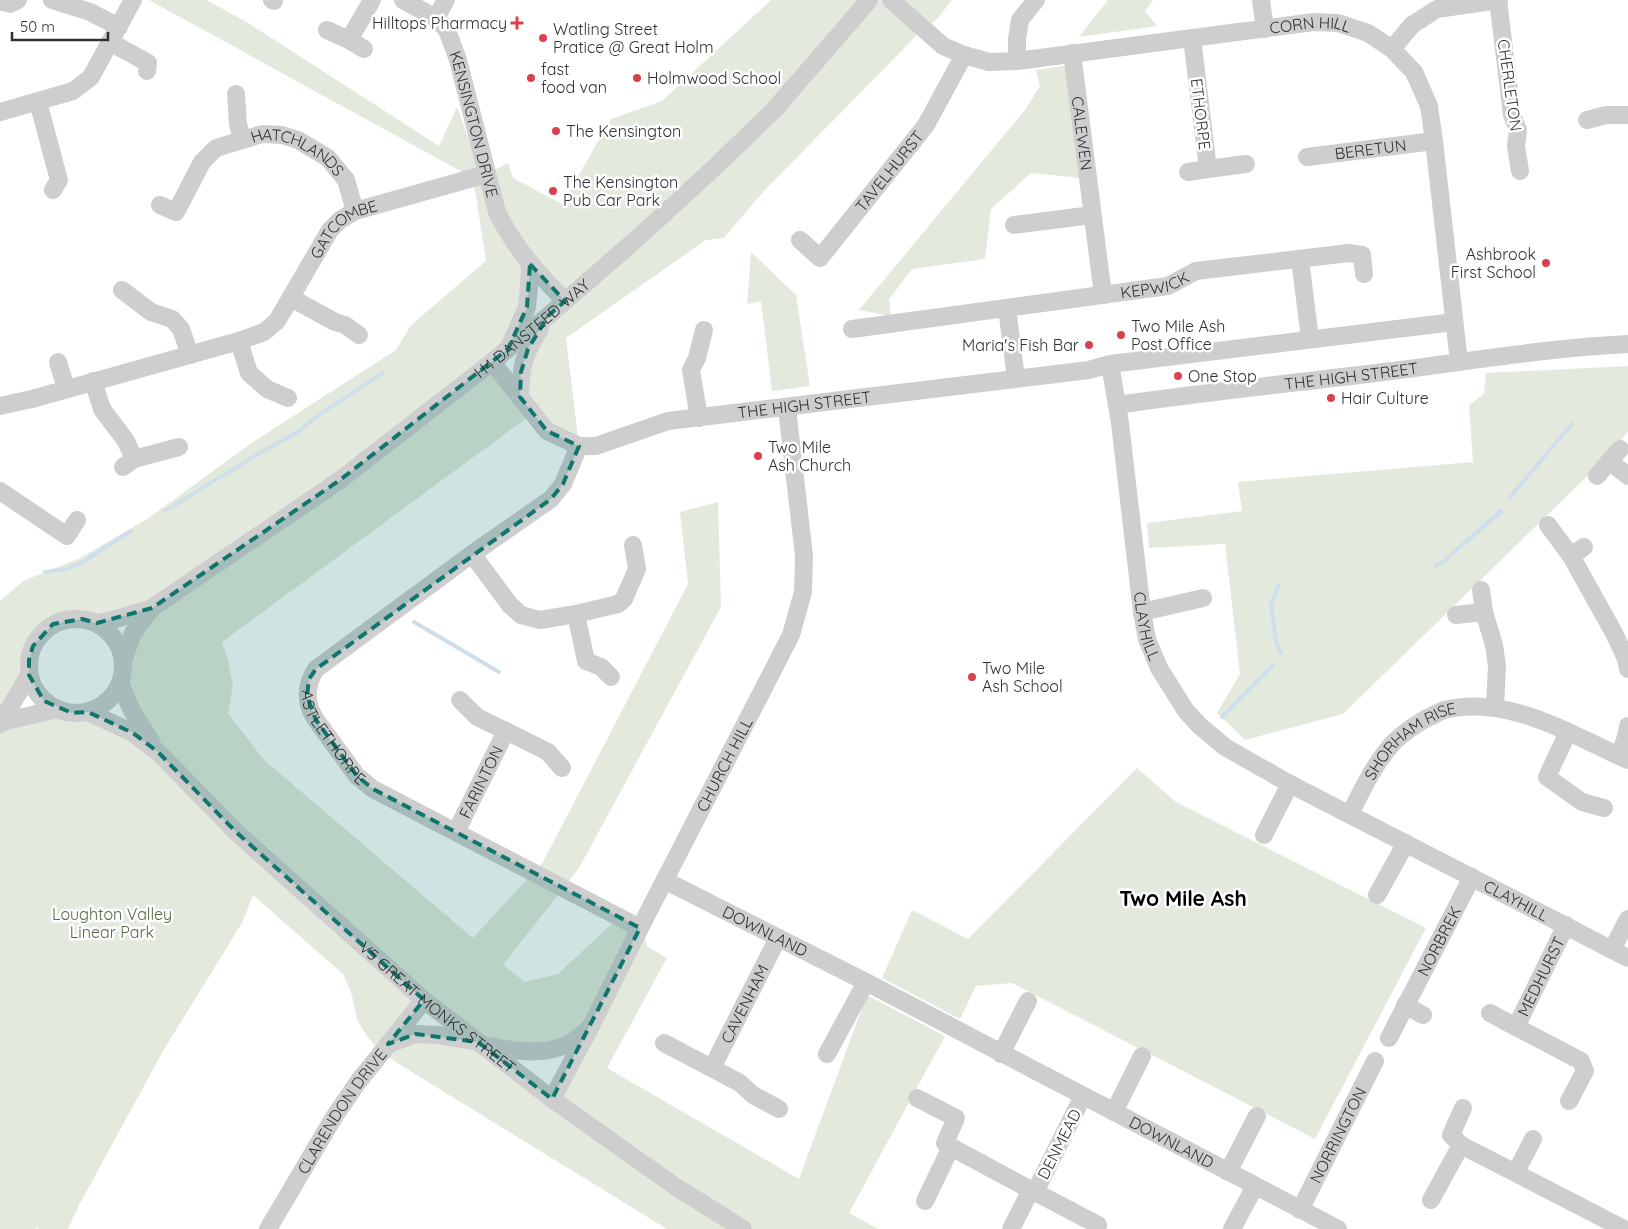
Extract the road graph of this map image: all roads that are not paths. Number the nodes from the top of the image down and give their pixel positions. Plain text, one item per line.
1 (18, 0) edge
2 (52, 0) edge
3 (133, 0) edge
4 (372, 0) edge
5 (403, 0) edge
6 (446, 0) edge
7 (869, 0) edge
8 (891, 0) edge
9 (1036, 0) edge
10 (1261, 0) edge
11 (1499, 0) edge
12 (0, 1) edge
13 (1436, 4) edge
14 (912, 9) edge
15 (436, 18) junction
16 (1265, 29) junction
17 (327, 30) dead end
18 (114, 34) junction
19 (1192, 38) junction
20 (348, 40) junction
21 (1392, 49) junction
22 (364, 50) dead end
23 (1072, 53) junction
24 (964, 56) junction
25 (1017, 61) junction
26 (152, 64) dead end
27 (236, 94) dead end
28 (38, 102) junction
29 (0, 112) edge
30 (1628, 115) edge
31 (1587, 120) dead end
32 (242, 140) junction
33 (1434, 141) junction
34 (1307, 157) dead end
35 (1246, 164) dead end
36 (1208, 169) junction
37 (1520, 171) dead end
38 (1188, 172) dead end
39 (487, 174) junction
40 (62, 183) dead end
41 (160, 205) dead end
42 (355, 211) junction
43 (1092, 215) junction
44 (1014, 225) dead end
45 (800, 240) dead end
46 (1300, 259) junction
47 (530, 264) junction
48 (1364, 274) dead end
49 (122, 290) dead end
50 (1102, 295) junction
51 (291, 298) junction
52 (565, 302) junction
53 (1007, 308) junction
54 (548, 316) junction
55 (1454, 322) junction
56 (852, 329) dead end
57 (704, 330) dead end
58 (359, 335) dead end
59 (1310, 339) junction
60 (240, 341) junction
61 (1628, 344) edge
62 (508, 349) junction
63 (190, 355) junction
64 (58, 362) dead end
65 (492, 362) junction
66 (1459, 362) junction
67 (1110, 364) junction
68 (1016, 378) junction
69 (94, 382) junction
70 (66, 388) junction
71 (520, 397) junction
72 (288, 398) dead end
73 (0, 406) edge
74 (1117, 406) junction
75 (787, 408) junction
76 (699, 418) junction
77 (580, 446) junction
78 (179, 447) dead end
79 (1597, 476) dead end
80 (1628, 476) edge
81 (0, 491) edge
82 (77, 520) dead end
83 (1548, 525) dead end
84 (634, 545) dead end
85 (472, 554) junction
86 (1481, 590) dead end
87 (1203, 598) dead end
88 (152, 608) junction
89 (1142, 612) junction
90 (1484, 612) junction
91 (576, 614) junction
92 (1456, 615) dead end
93 (97, 623) junction
94 (123, 661) junction
95 (1627, 662) edge
96 (29, 676) junction
97 (611, 677) dead end
98 (120, 683) junction
99 (460, 700) dead end
100 (1495, 707) junction
101 (56, 709) junction
102 (88, 712) junction
103 (1, 723) edge
104 (1628, 726) edge
105 (506, 731) junction
106 (1568, 732) junction
107 (158, 752) junction
108 (1623, 758) edge
109 (562, 768) dead end
110 (1290, 784) junction
111 (1604, 808) dead end
112 (1350, 814) junction
113 (456, 832) junction
114 (1264, 835) dead end
115 (1406, 844) junction
116 (1472, 877) junction
117 (666, 880) junction
118 (1377, 895) dead end
119 (1628, 919) edge
120 (1566, 926) junction
121 (640, 928) junction
122 (778, 938) junction
123 (1612, 950) junction
124 (1628, 958) edge
125 (866, 982) junction
126 (424, 1000) junction
127 (1028, 1001) dead end
128 (1405, 1005) junction
129 (1490, 1013) dead end
130 (1423, 1015) dead end
131 (591, 1026) junction
132 (1516, 1027) junction
133 (1388, 1038) dead end
134 (480, 1043) junction
135 (664, 1043) dead end
136 (388, 1044) junction
137 (827, 1054) dead end
138 (1001, 1054) junction
139 (1142, 1056) dead end
140 (1375, 1061) dead end
141 (712, 1068) junction
142 (1083, 1096) junction
143 (917, 1098) dead end
144 (552, 1099) junction
145 (1569, 1101) dead end
146 (1464, 1108) dead end
147 (779, 1109) dead end
148 (1114, 1112) junction
149 (1257, 1116) dead end
150 (1534, 1139) dead end
151 (1461, 1145) junction
152 (951, 1147) junction
153 (1228, 1172) junction
154 (1516, 1172) junction
155 (1255, 1186) junction
156 (1033, 1191) junction
157 (1431, 1200) dead end
158 (924, 1201) dead end
159 (1300, 1210) junction
160 (739, 1227) edge
161 (268, 1229) edge
162 (1011, 1229) edge
163 (1097, 1229) edge
164 (1232, 1229) edge
165 (1338, 1229) edge
166 (1624, 1229) edge

1 - 12 street
2 - 18 street
3 - 18 street
4 - 20 street
5 - 15 street, KENSINGTON DRIVE
6 - 15 street
7 - 52 street, H4 DANSTEED WAY
8 - 14 street, CORN HILL
9 - 25 street
10 - 16 street
11 - 13 street
11 - 37 street, CHERLETON
13 - 21 street
14 - 24 street, CORN HILL
15 - 39 street, KENSINGTON DRIVE
16 - 19 street, CORN HILL
16 - 21 street, CORN HILL
17 - 20 street
18 - 26 street
18 - 28 street
19 - 23 street, CORN HILL
19 - 36 street, ETHORPE
20 - 22 street
21 - 33 street, CORN HILL
23 - 25 street, CORN HILL
23 - 43 street, CALEWEN
24 - 25 street, CORN HILL
24 - 45 street, TAVELHURST
27 - 32 street, HATCHLANDS
28 - 29 street
28 - 40 street
30 - 31 street
32 - 41 street, HATCHLANDS
32 - 42 street, HATCHLANDS
33 - 34 street, BERETUN
33 - 55 street, CORN HILL
35 - 36 street
36 - 38 street, ETHORPE
39 - 42 street, GATCOMBE
39 - 47 street, KENSINGTON DRIVE
42 - 51 street, GATCOMBE
43 - 44 street
43 - 50 street, CALEWEN
46 - 48 street, KEPWICK
46 - 50 street, KEPWICK
46 - 59 street
47 - 52 street, KENSINGTON DRIVE
47 - 62 street
49 - 63 street
50 - 53 street, KEPWICK
51 - 58 street
51 - 60 street, GATCOMBE
52 - 54 street, H4 DANSTEED WAY
53 - 56 street, KEPWICK
53 - 68 street
54 - 62 street, H4 DANSTEED WAY
54 - 71 street
55 - 59 street, THE HIGH STREET
55 - 66 street, CORN HILL
57 - 76 street
59 - 67 street, THE HIGH STREET
60 - 63 street, GATCOMBE
60 - 72 street
61 - 66 street, THE HIGH STREET
62 - 65 street, H4 DANSTEED WAY
63 - 69 street, GATCOMBE
64 - 70 street
65 - 71 street
65 - 88 street, H4 DANSTEED WAY
66 - 74 street, THE HIGH STREET
67 - 68 street, THE HIGH STREET
67 - 74 street
68 - 75 street, THE HIGH STREET
69 - 70 street, GATCOMBE
69 - 78 street
70 - 73 street, GATCOMBE
71 - 77 street
74 - 89 street, CLAYHILL
75 - 76 street, THE HIGH STREET
75 - 117 street, CHURCH HILL
76 - 77 street, THE HIGH STREET
77 - 85 street, ASTLETHORPE
79 - 80 street
81 - 82 street
83 - 95 street
84 - 91 street
85 - 91 street
85 - 113 street, ASTLETHORPE
86 - 90 street
87 - 89 street
88 - 93 street, H4 DANSTEED WAY
88 - 94 street, H4 DANSTEED WAY
89 - 110 street, CLAYHILL
90 - 92 street
90 - 100 street
91 - 97 street
93 - 94 street
93 - 96 street
94 - 98 street
96 - 101 street
96 - 103 street
98 - 102 street
98 - 107 street, V5 GREAT MONKS STREET
99 - 105 street, FARINTON
100 - 106 street, SHORHAM RISE
100 - 112 street, SHORHAM RISE
101 - 102 street
101 - 103 street
102 - 107 street, V5 GREAT MONKS STREET
104 - 108 street, SHORHAM RISE
105 - 109 street, FARINTON
105 - 113 street, FARINTON
106 - 108 street, SHORHAM RISE
106 - 111 street
107 - 126 street, V5 GREAT MONKS STREET
110 - 112 street, CLAYHILL
110 - 114 street
112 - 115 street, CLAYHILL
113 - 121 street, ASTLETHORPE
115 - 116 street, CLAYHILL
115 - 118 street
116 - 120 street, CLAYHILL
116 - 128 street, NORBREK
117 - 121 street, CHURCH HILL
117 - 122 street, DOWNLAND
119 - 123 street
120 - 123 street, CLAYHILL
120 - 132 street, MEDHURST
121 - 131 street, CHURCH HILL
122 - 125 street, DOWNLAND
122 - 141 street, CAVENHAM
123 - 124 street, CLAYHILL
125 - 137 street
125 - 138 street, DOWNLAND
126 - 134 street, V5 GREAT MONKS STREET
126 - 136 street, CLARENDON DRIVE
127 - 138 street
128 - 130 street
128 - 133 street, NORBREK
129 - 132 street, MEDHURST
131 - 134 street, CLARENDON DRIVE
131 - 144 street, CHURCH HILL
132 - 145 street, MEDHURST
134 - 136 street, CLARENDON DRIVE
134 - 144 street, V5 GREAT MONKS STREET
135 - 141 street
136 - 161 street, CLARENDON DRIVE
138 - 142 street, DOWNLAND
139 - 148 street, DOWNLAND
140 - 159 street, NORRINGTON
141 - 147 street
142 - 148 street, DOWNLAND
142 - 156 street, DENMEAD
143 - 152 street
144 - 160 street, V5 GREAT MONKS STREET
146 - 151 street
148 - 153 street, DOWNLAND
149 - 153 street, DOWNLAND
150 - 154 street
151 - 154 street
151 - 157 street
152 - 156 street, DENMEAD
152 - 158 street
153 - 155 street, DOWNLAND
154 - 166 street
155 - 159 street, DOWNLAND
155 - 164 street
156 - 162 street, DENMEAD
156 - 163 street, DENMEAD
159 - 165 street, DOWNLAND

